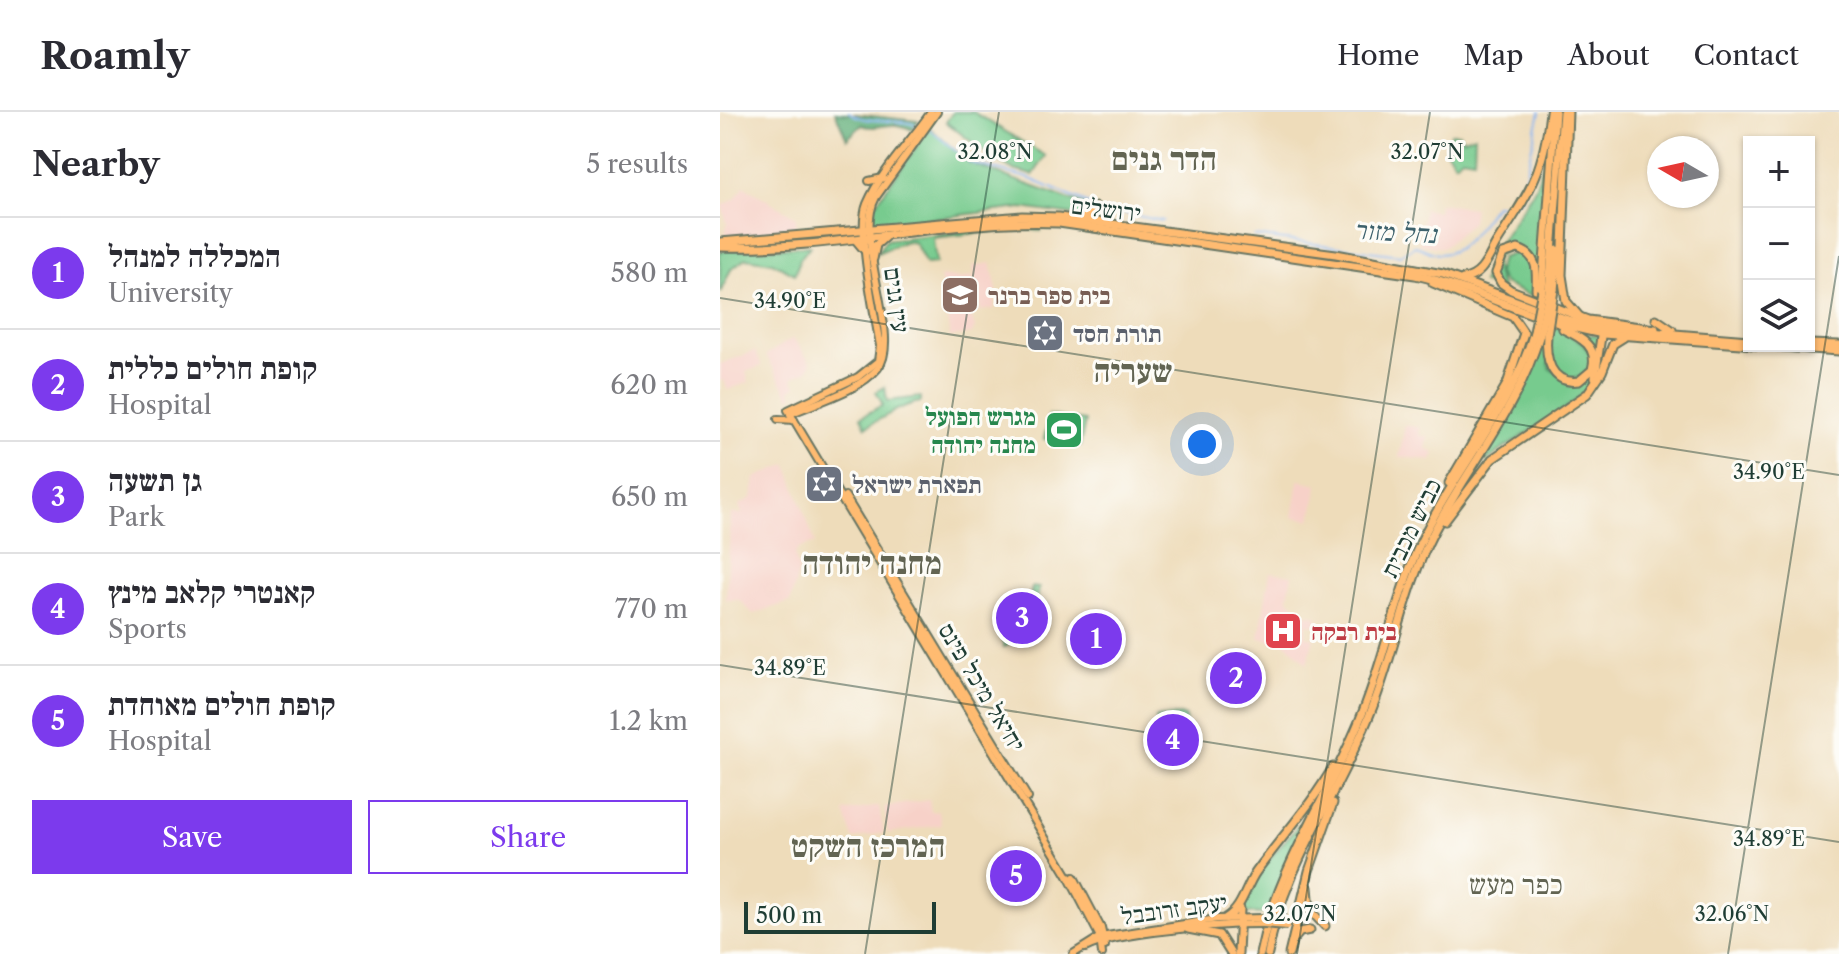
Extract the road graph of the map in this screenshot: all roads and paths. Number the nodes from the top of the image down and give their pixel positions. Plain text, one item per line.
1 (934, 112) edge
2 (1552, 112) edge
3 (1565, 112) edge
4 (1566, 156) junction
5 (883, 178) junction
6 (869, 181) dead end
7 (1076, 219) junction
8 (866, 222) junction
9 (1107, 223) junction
10 (887, 232) junction
11 (863, 235) junction
12 (720, 245) edge
13 (1235, 247) junction
14 (866, 252) joint
15 (1491, 252) junction
16 (1287, 254) junction
17 (873, 259) junction
18 (1405, 273) junction
19 (1457, 278) junction
20 (876, 284) junction
21 (884, 286) dead end
22 (1481, 289) junction
23 (1545, 290) junction
24 (1507, 302) junction
25 (1656, 319) dead end
26 (1588, 320) junction
27 (1672, 330) junction
28 (1602, 331) junction
29 (1538, 333) junction
30 (1625, 337) junction
31 (1743, 338) edge
32 (1743, 339) edge
33 (1815, 345) edge
34 (1839, 348) edge
35 (1571, 406) junction
36 (791, 413) junction
37 (778, 419) dead end
38 (854, 517) junction
39 (1424, 534) junction
40 (1426, 549) junction
41 (1363, 712) junction
42 (1354, 753) junction
43 (1311, 863) junction
44 (1071, 876) junction
45 (1245, 893) junction
46 (1226, 918) junction
47 (1238, 921) junction
48 (1291, 923) junction
49 (1325, 926) dead end
50 (1099, 929) junction
51 (1188, 929) junction
52 (1310, 930) dead end
53 (1105, 939) junction
54 (1291, 945) junction
55 (1103, 953) edge
56 (1076, 954) edge
57 (1231, 954) edge
58 (1238, 954) edge
59 (1260, 954) edge
60 (1268, 954) edge
61 (1289, 954) edge

1 - 5 main road
1 - 8 main road
2 - 15 highway
2 - 23 highway, כביש מכבית
3 - 4 highway
3 - 23 highway, כביש מכבית
4 - 23 highway
4 - 26 highway
5 - 6 main road
5 - 8 main road
7 - 9 highway, ירושלים
7 - 9 highway
7 - 10 highway, ירושלים
8 - 10 highway
8 - 11 highway
8 - 11 main road, עין גנים
9 - 19 highway, ירושלים
10 - 11 highway, ירושלים
10 - 13 highway, ירושלים
10 - 17 highway
11 - 12 highway, ירושלים
11 - 14 highway
11 - 17 main road, עין גנים
13 - 16 highway, ירושלים
13 - 16 highway
14 - 36 main road, עין גנים
15 - 19 highway
15 - 22 highway
16 - 18 highway, ירושלים
17 - 20 main road, עין גנים
18 - 22 highway, ירושלים
18 - 39 highway
19 - 22 highway, ירושלים
20 - 21 main road
20 - 36 main road, עין גנים
22 - 24 highway
22 - 28 highway
23 - 26 highway
23 - 29 highway, כביש מכבית, bridge
24 - 28 highway
24 - 29 highway
25 - 27 highway
26 - 27 highway
27 - 31 highway
28 - 30 highway
28 - 32 highway
28 - 35 highway
29 - 39 highway, כביש מכבית
29 - 40 highway, כביש מכבית
30 - 34 highway
30 - 35 highway
33 - 34 highway
35 - 40 highway
36 - 37 main road
36 - 38 main road
38 - 44 main road, יחיאל מיכל פינס
38 - 44 main road, יחיאל מיכל פינס
39 - 41 highway, כביש מכבית
40 - 42 highway, כביש מכבית
41 - 45 highway
41 - 59 highway, כביש מכבית
42 - 43 highway
42 - 60 highway, כביש מכבית
43 - 48 highway
43 - 49 highway
44 - 50 main road
44 - 50 main road
45 - 46 highway
45 - 47 highway
46 - 47 main road, יעקב זרובבל
46 - 53 main road, יעקב זרובבל
47 - 48 main road, יעקב זרובבל, bridge
47 - 51 main road, יעקב זרובבל
47 - 58 highway
48 - 54 highway
50 - 53 main road
50 - 53 main road
51 - 53 main road, יעקב זרובבל
51 - 57 highway
52 - 54 highway
53 - 55 main road
53 - 56 main road
54 - 61 highway

